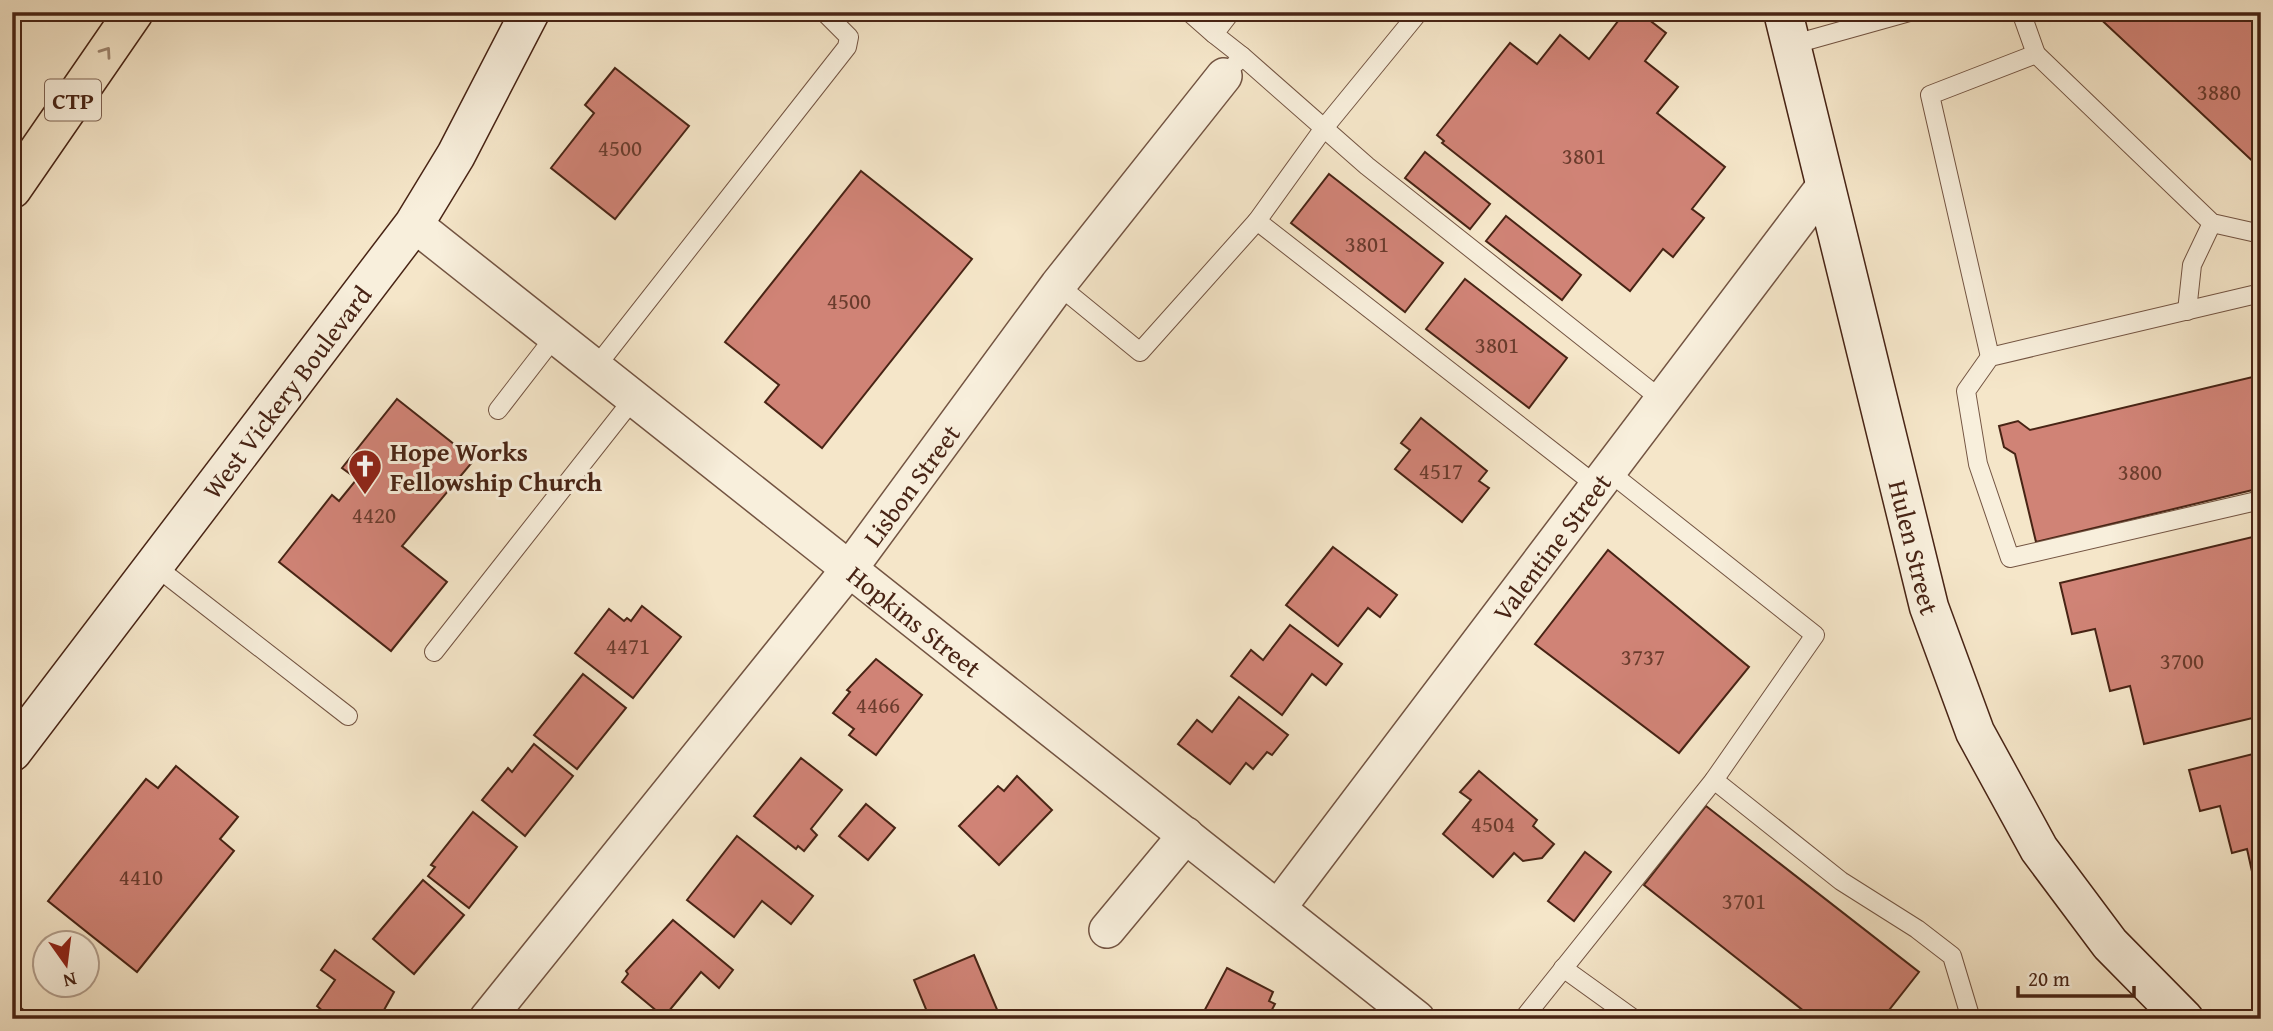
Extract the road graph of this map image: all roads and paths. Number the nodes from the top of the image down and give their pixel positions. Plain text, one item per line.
1 (134, 12) edge
2 (530, 12) edge
3 (824, 12) edge
4 (1189, 12) edge
5 (1231, 12) edge
6 (1419, 12) edge
7 (1909, 12) edge
8 (2021, 12) edge
9 (1787, 28) edge
10 (1214, 34) junction
11 (2036, 54) junction
12 (1233, 66) junction
13 (1324, 128) junction
14 (1825, 185) junction
15 (12, 189) edge
16 (1257, 220) junction
17 (2212, 223) junction
18 (414, 224) junction
19 (2261, 234) edge
20 (1058, 285) junction
21 (2261, 293) edge
22 (2188, 311) junction
23 (555, 335) junction
24 (1990, 357) junction
25 (595, 368) junction
26 (634, 398) junction
27 (1662, 400) junction
28 (498, 410) dead end
29 (1603, 479) junction
30 (2261, 500) edge
31 (155, 566) junction
32 (850, 568) junction
33 (433, 652) dead end
34 (348, 716) dead end
35 (12, 752) edge
36 (1714, 780) junction
37 (1186, 835) junction
38 (1278, 908) junction
39 (1108, 930) dead end
40 (1563, 968) junction
41 (487, 1019) edge
42 (1417, 1019) edge
43 (1522, 1019) edge
44 (1634, 1019) edge
45 (1971, 1019) edge
46 (2184, 1019) edge

15 -> 1 highway, CTP
2 - 18 main road, West Vickery Boulevard
3 - 25 lane
4 - 10 lane
5 - 10 lane
6 - 13 lane
7 - 9 lane
8 - 11 lane
9 - 14 main road, Hulen Street
10 - 12 lane
11 - 17 lane
11 - 24 lane
12 - 13 lane
12 - 20 street, Lisbon Street
13 - 16 lane
13 - 27 lane
14 - 27 street, Valentine Street
14 - 46 main road, Hulen Street
16 - 20 lane
16 - 29 lane
17 - 19 lane
17 - 22 lane
18 - 23 street, Hopkins Street
18 - 31 main road, West Vickery Boulevard
20 - 32 street, Lisbon Street
21 - 22 lane
22 - 24 lane
23 - 25 street, Hopkins Street
23 - 28 lane
24 - 30 lane
25 - 26 street, Hopkins Street
26 - 32 street, Hopkins Street
26 - 33 lane
27 - 29 street, Valentine Street
29 - 36 lane
29 - 38 street, Valentine Street
31 - 34 lane
31 - 35 main road, West Vickery Boulevard
32 - 37 street, Hopkins Street
32 - 41 street, Lisbon Street
36 - 40 lane
36 - 45 lane
37 - 38 street, Hopkins Street
37 - 39 street
38 - 42 street, Hopkins Street
40 - 43 lane
40 - 44 lane

